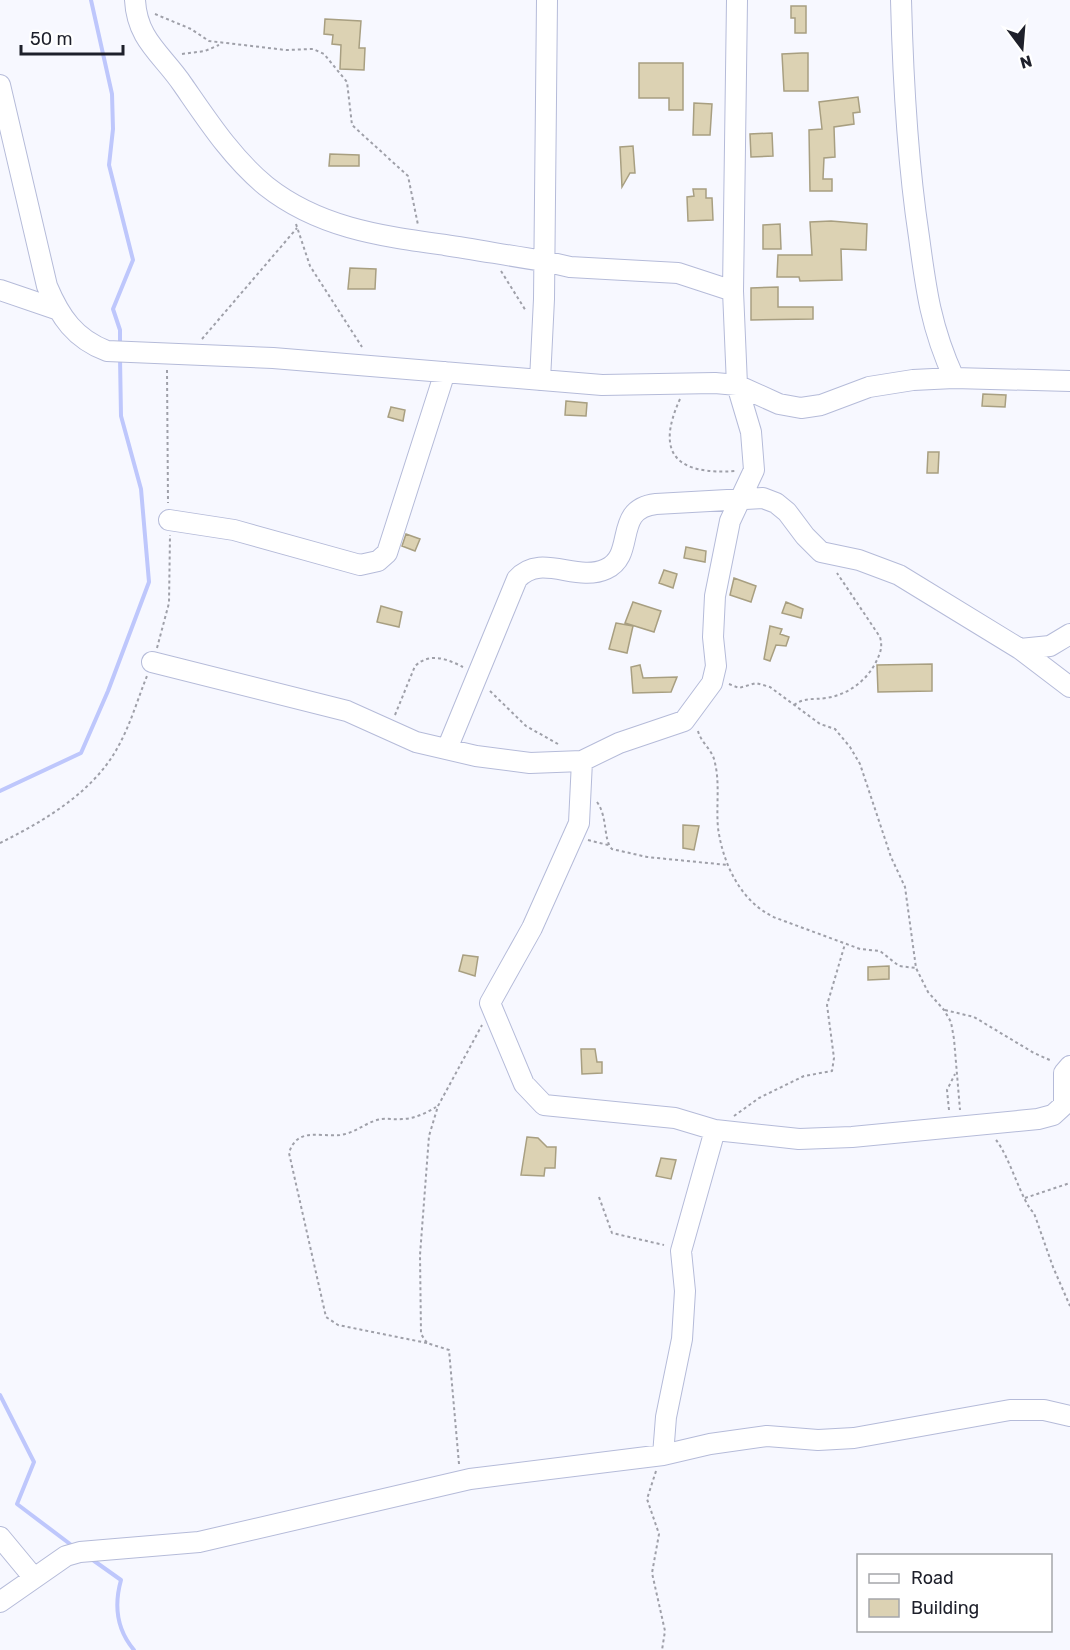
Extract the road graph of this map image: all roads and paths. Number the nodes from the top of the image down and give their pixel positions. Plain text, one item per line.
1 (547, 0) edge
2 (737, 0) edge
3 (901, 0) edge
4 (135, 3) edge
5 (221, 44) junction
6 (161, 57) junction
7 (0, 85) edge
8 (293, 205) junction
9 (297, 228) junction
10 (424, 242) junction
11 (482, 251) junction
12 (544, 261) junction
13 (0, 290) edge
14 (733, 291) junction
15 (56, 309) junction
16 (543, 332) junction
17 (168, 356) junction
18 (194, 356) junction
19 (373, 365) junction
20 (445, 372) junction
21 (954, 378) junction
22 (540, 380) junction
23 (688, 383) junction
24 (1067, 383) edge
25 (737, 385) junction
26 (754, 470) junction
27 (738, 502) junction
28 (169, 520) junction
29 (821, 552) junction
30 (1070, 634) edge
31 (1020, 650) junction
32 (152, 662) junction
33 (476, 677) junction
34 (712, 683) junction
35 (1070, 687) edge
36 (794, 705) junction
37 (692, 712) junction
38 (389, 729) junction
39 (562, 746) dead end
40 (447, 749) junction
41 (582, 761) junction
42 (582, 790) junction
43 (0, 843) edge
44 (728, 865) junction
45 (844, 944) junction
46 (916, 968) junction
47 (492, 1010) junction
48 (944, 1010) junction
49 (1064, 1064) edge
50 (955, 1074) junction
51 (438, 1106) junction
52 (965, 1127) junction
53 (716, 1130) junction
54 (1070, 1183) edge
55 (599, 1197) dead end
56 (1025, 1198) junction
57 (681, 1251) junction
58 (1070, 1306) edge
59 (427, 1343) junction
60 (1070, 1416) edge
61 (663, 1455) junction
62 (470, 1479) junction
63 (0, 1537) edge
64 (34, 1578) junction
65 (0, 1602) edge
66 (662, 1650) edge

1 - 12 street
2 - 14 street
3 - 21 street
4 - 5 path
4 - 6 street
5 - 6 path
5 - 10 path
6 - 8 street
7 - 15 street
8 - 9 path
8 - 10 street
9 - 18 path
9 - 19 path
10 - 11 street
11 - 12 street
11 - 16 path
12 - 14 street
12 - 16 street
13 - 15 street
14 - 25 street
15 - 17 street
16 - 22 street
17 - 18 street
17 - 28 path
18 - 19 street
19 - 20 street
20 - 22 street
20 - 28 street
21 - 24 street
21 - 25 street
22 - 23 street
23 - 25 street
23 - 26 path
25 - 26 street
26 - 27 street
27 - 29 street
27 - 33 street
27 - 34 street
28 - 32 path
29 - 31 street
29 - 36 path
30 - 31 street
31 - 35 street
32 - 38 street
32 - 43 path
33 - 38 path
33 - 39 path
33 - 40 street
34 - 36 path
34 - 37 street
36 - 46 path
37 - 41 street
37 - 44 path
38 - 40 street
40 - 41 street
41 - 42 street
42 - 44 path
42 - 47 street
44 - 45 path
45 - 46 path
45 - 53 path
46 - 48 path
47 - 51 path
47 - 53 street
48 - 49 path
48 - 50 path
49 - 52 street
50 - 52 path
50 - 52 path
51 - 59 path
51 - 59 path
52 - 53 street
52 - 56 path
53 - 57 street
54 - 56 path
55 - 57 path
56 - 58 path
57 - 61 street
59 - 62 path
60 - 61 street
61 - 62 street
61 - 66 path
62 - 64 street
63 - 64 street
64 - 65 street

